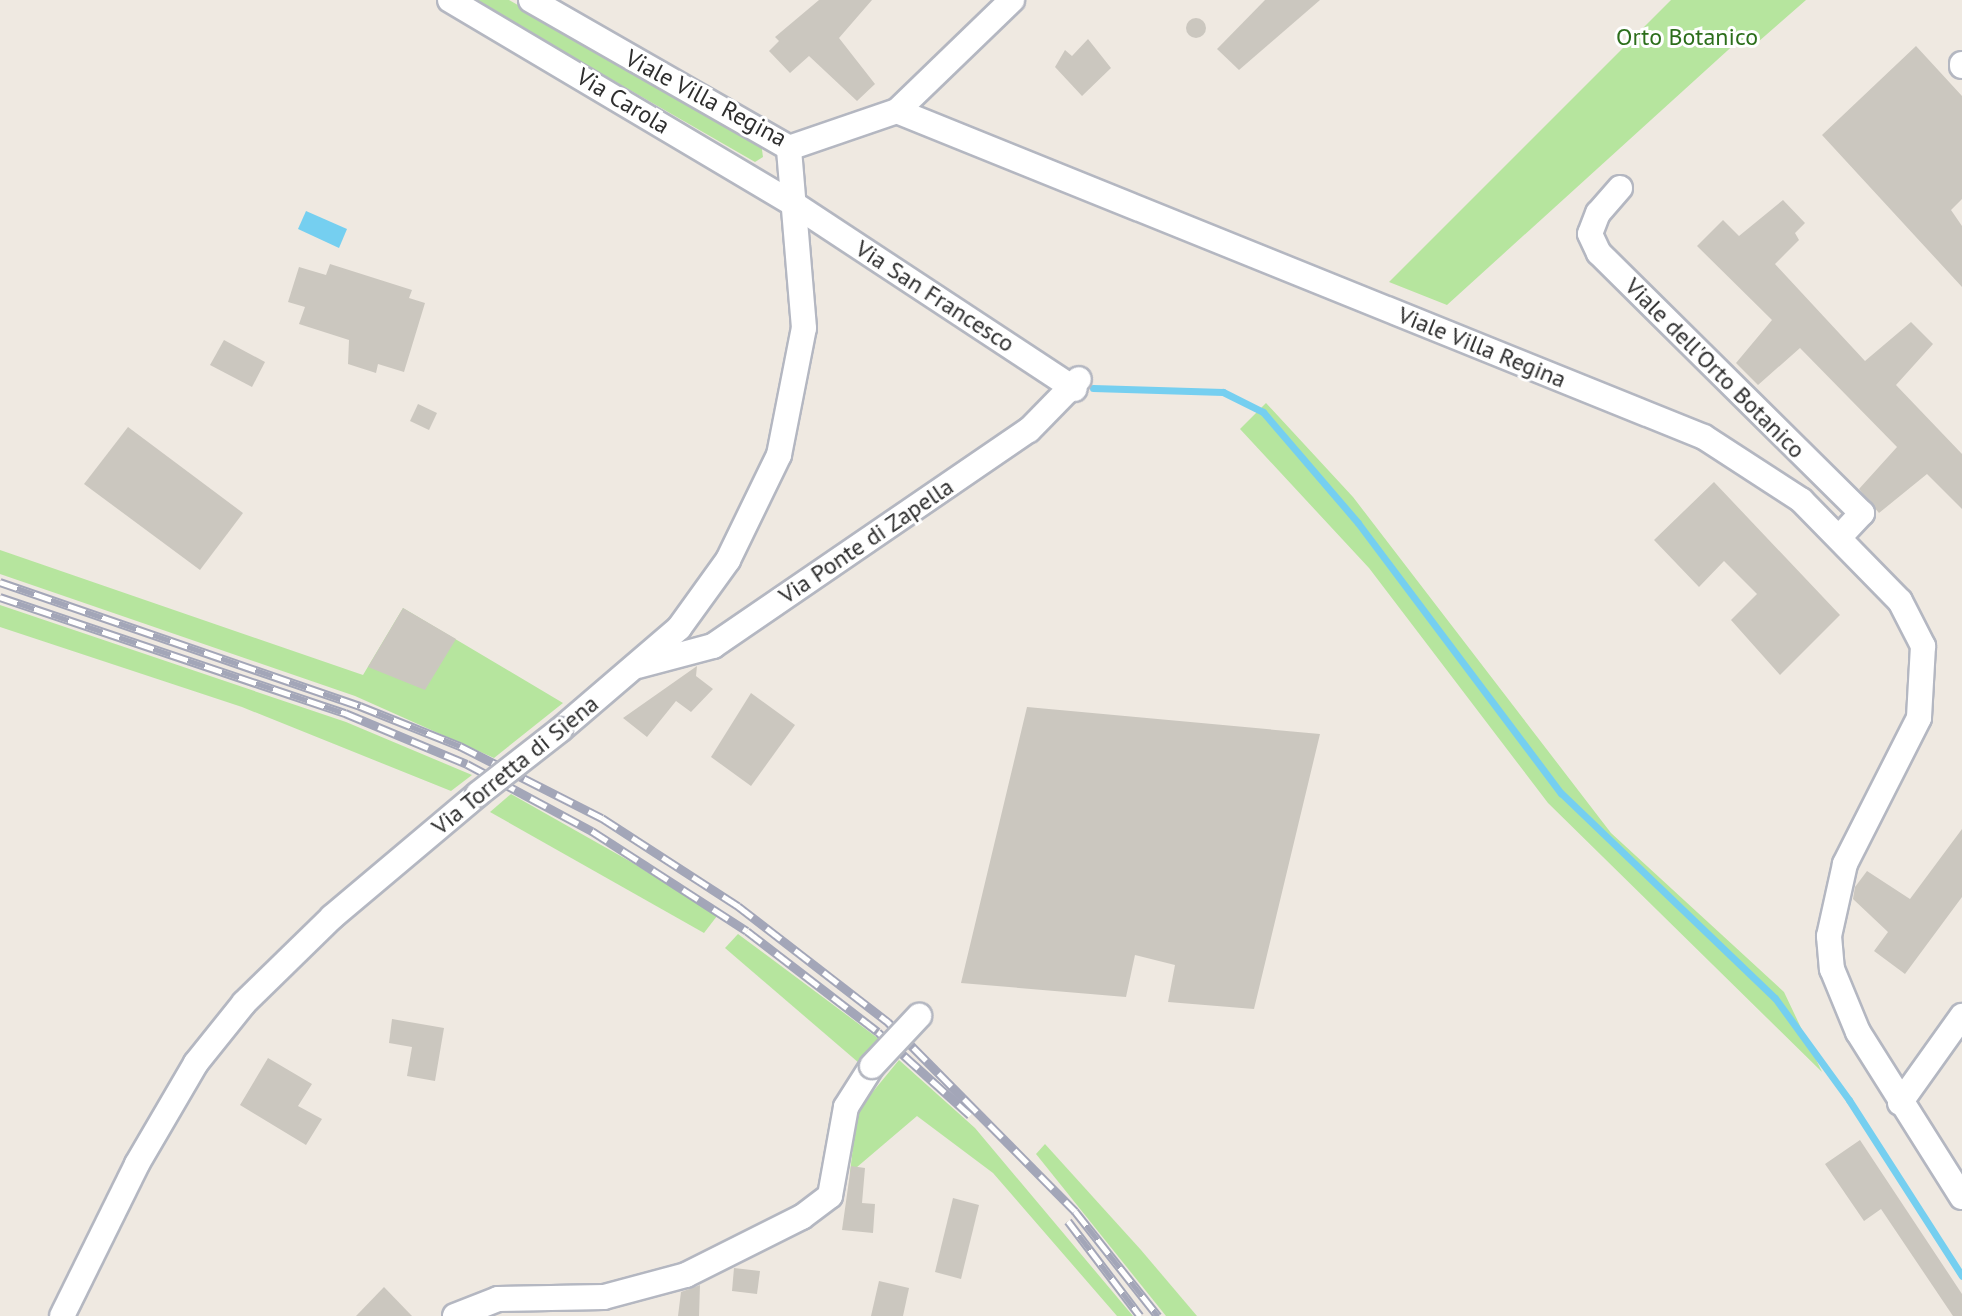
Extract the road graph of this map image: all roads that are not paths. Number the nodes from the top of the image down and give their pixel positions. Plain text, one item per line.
1 (450, 0) edge
2 (531, 0) edge
3 (1012, 0) edge
4 (897, 111) junction
5 (789, 148) junction
6 (1620, 188) dead end
7 (794, 204) junction
8 (1077, 384) joint
9 (1839, 538) junction
10 (632, 668) junction
11 (919, 1016) dead end
12 (1962, 1016) edge
13 (1900, 1103) junction
14 (1962, 1197) edge
15 (62, 1316) edge
16 (455, 1316) edge

1 - 7 street, Via Carola
2 - 5 street, Viale Villa Regina
3 - 4 street
4 - 5 street, Viale Villa Regina
4 - 9 street, Viale Villa Regina
5 - 7 street, Via Torretta di Siena
6 - 9 street, Viale dell'Orto Botanico
7 - 8 street, Via San Francesco
7 - 10 street, Via Torretta di Siena
8 - 10 street, Via Ponte di Zapella
9 - 13 street, Viale Villa Regina
10 - 15 street, Via Torretta di Siena, bridge
11 - 16 street, bridge
12 - 13 street
13 - 14 street, Viale Villa Regina

